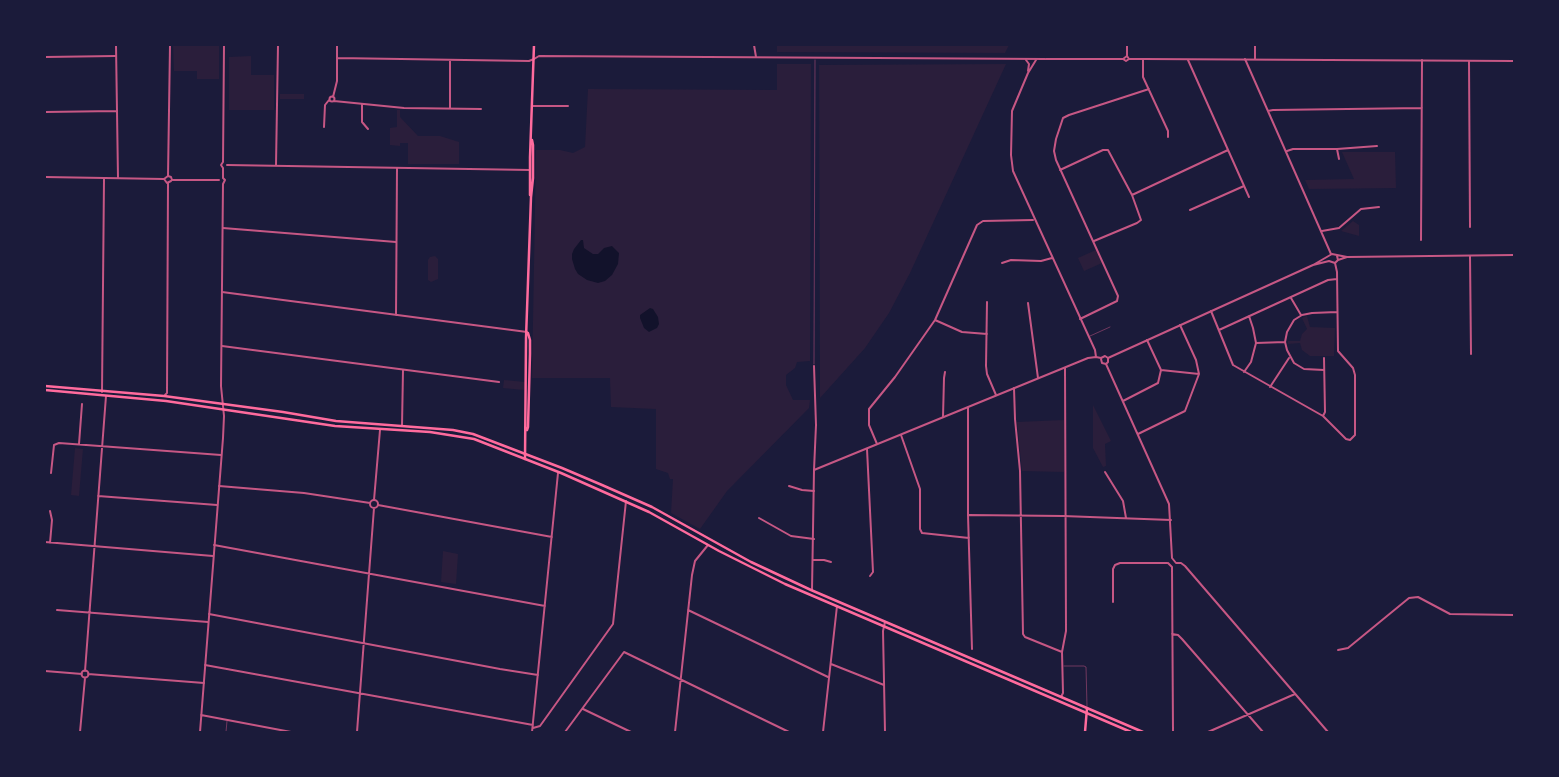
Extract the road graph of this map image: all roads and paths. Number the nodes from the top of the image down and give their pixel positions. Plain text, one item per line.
1 (116, 45) edge
2 (170, 45) edge
3 (224, 45) edge
4 (278, 45) edge
5 (337, 45) edge
6 (534, 45) edge
7 (754, 45) edge
8 (1126, 45) edge
9 (1255, 45) edge
10 (116, 56) junction
11 (1126, 56) junction
12 (45, 57) edge
13 (756, 57) junction
14 (337, 58) junction
15 (534, 58) junction
16 (815, 58) junction
17 (1021, 58) junction
18 (1123, 58) junction
19 (1045, 59) junction
20 (1129, 59) junction
21 (1143, 59) junction
22 (450, 60) junction
23 (1025, 60) junction
24 (1036, 60) junction
25 (1188, 60) junction
26 (1244, 60) junction
27 (1255, 60) junction
28 (1422, 60) junction
29 (1469, 60) junction
30 (1514, 61) edge
31 (1028, 73) junction
32 (1149, 89) junction
33 (333, 97) junction
34 (330, 100) junction
35 (334, 101) junction
36 (362, 104) junction
37 (533, 106) junction
38 (568, 106) dead end
39 (450, 108) junction
40 (1422, 108) junction
41 (481, 109) dead end
42 (116, 111) junction
43 (1268, 111) junction
44 (45, 112) edge
45 (324, 127) dead end
46 (368, 129) dead end
47 (1168, 137) dead end
48 (532, 140) junction
49 (1377, 146) dead end
50 (1337, 149) junction
51 (1228, 150) junction
52 (533, 151) junction
53 (1286, 151) junction
54 (1338, 160) dead end
55 (223, 162) junction
56 (227, 165) junction
57 (276, 166) junction
58 (223, 168) junction
59 (397, 168) junction
60 (530, 170) junction
61 (1060, 170) junction
62 (168, 176) junction
63 (45, 177) edge
64 (118, 178) junction
65 (223, 178) junction
66 (104, 179) junction
67 (164, 180) junction
68 (172, 180) junction
69 (219, 180) junction
70 (168, 183) junction
71 (223, 184) junction
72 (533, 184) junction
73 (1244, 186) junction
74 (1132, 194) junction
75 (531, 196) junction
76 (1249, 197) dead end
77 (1379, 207) dead end
78 (1190, 210) dead end
79 (1034, 219) junction
80 (1470, 227) dead end
81 (223, 228) junction
82 (1322, 231) junction
83 (1421, 240) dead end
84 (396, 242) junction
85 (1093, 242) junction
86 (1331, 254) junction
87 (1514, 255) edge
88 (1337, 256) junction
89 (1470, 256) junction
90 (1328, 257) junction
91 (1347, 257) junction
92 (1052, 258) junction
93 (1338, 260) junction
94 (1329, 261) junction
95 (1335, 263) junction
96 (1002, 264) dead end
97 (1313, 265) junction
98 (1337, 279) junction
99 (222, 292) junction
100 (1291, 298) junction
101 (987, 302) dead end
102 (1028, 303) dead end
103 (1211, 311) junction
104 (1337, 312) junction
105 (396, 315) junction
106 (1302, 315) junction
107 (1249, 316) junction
108 (1080, 319) junction
109 (935, 320) junction
110 (1180, 325) junction
111 (1110, 326) dead end
112 (1219, 330) junction
113 (527, 332) junction
114 (988, 334) junction
115 (1088, 336) junction
116 (1147, 340) junction
117 (1285, 342) junction
118 (1256, 343) junction
119 (222, 346) junction
120 (1471, 354) dead end
121 (1096, 357) junction
122 (1290, 357) junction
123 (1101, 358) junction
124 (1108, 358) junction
125 (1324, 358) dead end
126 (1106, 364) junction
127 (814, 366) joint
128 (1065, 368) junction
129 (403, 370) junction
130 (1161, 370) junction
131 (1324, 370) junction
132 (945, 372) dead end
133 (1244, 372) junction
134 (1200, 374) junction
135 (1038, 378) junction
136 (499, 382) dead end
137 (45, 386) edge
138 (1270, 387) junction
139 (1014, 388) junction
140 (45, 390) edge
141 (102, 392) junction
142 (106, 396) junction
143 (164, 396) junction
144 (996, 396) junction
145 (1123, 401) junction
146 (82, 404) dead end
147 (223, 404) junction
148 (968, 408) junction
149 (223, 409) junction
150 (1323, 416) junction
151 (943, 418) junction
152 (402, 426) junction
153 (380, 430) junction
154 (901, 434) junction
155 (1138, 434) junction
156 (79, 444) junction
157 (877, 444) junction
158 (102, 446) junction
159 (867, 449) junction
160 (526, 454) junction
161 (221, 455) junction
162 (525, 459) junction
163 (814, 470) junction
164 (558, 472) junction
165 (1105, 472) dead end
166 (51, 473) dead end
167 (219, 486) junction
168 (789, 486) dead end
169 (814, 490) junction
170 (98, 496) junction
171 (374, 500) junction
172 (626, 501) junction
173 (370, 503) junction
174 (217, 505) junction
175 (378, 505) junction
176 (374, 508) junction
177 (50, 511) dead end
178 (968, 515) junction
179 (1020, 515) junction
180 (1065, 516) junction
181 (759, 518) dead end
182 (1126, 518) junction
183 (1171, 520) junction
184 (552, 537) junction
185 (969, 538) junction
186 (814, 539) junction
187 (45, 542) edge
188 (50, 543) junction
189 (214, 545) junction
190 (708, 545) junction
191 (94, 546) junction
192 (213, 556) junction
193 (1172, 558) junction
194 (813, 560) junction
195 (831, 562) dead end
196 (1176, 562) junction
197 (1168, 563) junction
198 (1172, 567) junction
199 (369, 574) junction
200 (870, 576) dead end
201 (812, 590) junction
202 (1113, 602) dead end
203 (545, 606) junction
204 (837, 606) junction
205 (57, 610) dead end
206 (688, 610) junction
207 (90, 612) junction
208 (209, 614) junction
209 (1514, 615) edge
210 (208, 622) junction
211 (884, 624) junction
212 (1172, 634) junction
213 (364, 643) junction
214 (972, 650) dead end
215 (1338, 650) dead end
216 (1062, 652) junction
217 (830, 664) junction
218 (205, 665) junction
219 (1062, 666) junction
220 (45, 671) edge
221 (85, 671) junction
222 (82, 674) junction
223 (88, 674) junction
224 (538, 675) junction
225 (828, 677) junction
226 (85, 678) junction
227 (681, 680) junction
228 (204, 683) junction
229 (884, 685) junction
230 (360, 693) junction
231 (1295, 694) junction
232 (1061, 697) junction
233 (583, 708) junction
234 (1087, 708) junction
235 (1085, 713) junction
236 (1247, 714) junction
237 (201, 715) junction
238 (227, 720) junction
239 (533, 727) junction
240 (80, 732) edge
241 (200, 732) edge
242 (226, 732) edge
243 (291, 732) edge
244 (357, 732) edge
245 (532, 732) edge
246 (565, 732) edge
247 (631, 732) edge
248 (675, 732) edge
249 (789, 732) edge
250 (823, 732) edge
251 (885, 732) edge
252 (1085, 732) edge
253 (1131, 732) edge
254 (1143, 732) edge
255 (1173, 732) edge
256 (1208, 732) edge
257 (1263, 732) edge
258 (1328, 732) edge

1 - 10 street
2 - 62 street
3 - 55 street
4 - 57 street
5 - 14 street
6 - 15 main road
7 - 13 street
8 - 11 street
9 - 27 street
10 - 12 street
10 - 42 street
11 - 18 street
11 - 20 street
13 - 15 street
13 - 16 street
14 - 22 street
14 - 33 street
15 - 22 street
15 - 37 main road
16 - 17 street
16 - 127 lane
17 - 19 street
17 - 23 street
18 - 19 street
18 - 20 street
19 - 24 street
20 - 21 street
21 - 25 street
21 - 32 street
22 - 39 street
23 - 24 street
23 - 31 street
24 - 31 street
25 - 26 street
25 - 51 street
26 - 27 street
26 - 43 street
27 - 28 street
28 - 29 street
28 - 40 street
29 - 30 street
29 - 80 street
31 - 79 street
32 - 47 street
32 - 61 street
33 - 34 street
33 - 35 street
34 - 35 street
34 - 45 street
35 - 36 street
36 - 39 street
36 - 46 street
37 - 38 street
37 - 48 main road
39 - 41 street
40 - 43 street
40 - 83 street
42 - 44 street
42 - 64 street
43 - 53 street
48 - 52 main road
48 - 60 main road
49 - 50 street
50 - 53 street
50 - 54 street
51 - 73 street
51 - 74 street
52 - 60 main road
52 - 72 main road
53 - 82 street
55 - 56 street
55 - 58 street
56 - 57 street
56 - 58 street
57 - 59 street
58 - 65 street
59 - 60 street
59 - 84 street
60 - 72 main road
60 - 75 main road
61 - 74 street
61 - 85 street
62 - 67 street
62 - 68 street
63 - 66 street
64 - 66 street
64 - 67 street
65 - 69 street
65 - 71 street
66 - 141 street
67 - 70 street
68 - 69 street
68 - 70 street
69 - 71 street
70 - 143 street
71 - 81 street
72 - 75 main road
73 - 76 street
73 - 78 street
74 - 85 street
75 - 113 main road
77 - 82 street
79 - 92 street
79 - 109 street
81 - 84 street
81 - 99 street
82 - 86 street
84 - 105 street
85 - 108 street
86 - 88 street
86 - 90 street
87 - 89 street
88 - 91 street
88 - 93 street
89 - 91 street
89 - 120 street
90 - 94 street
90 - 97 street
91 - 93 street
92 - 96 street
92 - 108 street
93 - 95 street
94 - 95 street
94 - 97 street
95 - 98 street
97 - 103 street
98 - 100 street
98 - 104 street
99 - 105 street
99 - 119 street
100 - 106 street
100 - 107 street
101 - 114 street
102 - 135 street
103 - 110 street
103 - 112 street
104 - 106 street
104 - 150 street
105 - 113 street
106 - 117 street
107 - 112 street
107 - 118 street
108 - 115 street
109 - 114 street
109 - 157 street
110 - 116 street
110 - 134 street
111 - 115 lane
112 - 133 street
113 - 160 main road
114 - 144 street
115 - 121 street
116 - 124 street
116 - 130 street
117 - 118 street
117 - 122 street
118 - 133 street
119 - 129 street
119 - 147 street
121 - 123 street
121 - 128 street
122 - 131 street
122 - 138 street
123 - 124 street
123 - 126 street
124 - 126 street
125 - 131 street
126 - 145 street
127 - 163 street
128 - 135 street
128 - 180 street
129 - 136 street
129 - 152 street
130 - 134 street
130 - 145 street
131 - 150 street
132 - 151 street
133 - 138 street
134 - 155 street
135 - 139 street
137 - 141 main road
138 - 150 street
139 - 144 street
139 - 179 street
140 - 142 main road
141 - 143 main road
142 - 149 main road
142 - 158 street
143 - 147 main road
144 - 148 street
145 - 155 street
146 - 156 street
147 - 149 street
147 - 152 main road
148 - 151 street
148 - 178 street
149 - 153 main road
149 - 161 street
151 - 154 street
152 - 160 main road
153 - 162 main road
153 - 171 street
154 - 157 street
154 - 185 street
155 - 183 street
156 - 158 street
156 - 166 street
157 - 159 street
158 - 161 street
158 - 170 street
159 - 163 street
159 - 200 street
160 - 162 main road
160 - 201 main road
161 - 167 street
162 - 164 main road
163 - 169 street
164 - 172 main road
164 - 184 street
165 - 182 street
167 - 173 street
167 - 174 street
168 - 169 street
169 - 186 street
170 - 174 street
170 - 191 street
171 - 173 street
171 - 175 street
172 - 190 main road
172 - 239 street
173 - 176 street
174 - 189 street
175 - 176 street
175 - 184 street
176 - 199 street
177 - 188 street
178 - 179 street
178 - 185 street
179 - 180 street
179 - 216 street
180 - 182 street
180 - 216 street
181 - 186 street
182 - 183 street
183 - 193 street
184 - 203 street
185 - 214 street
186 - 194 street
187 - 188 street
188 - 191 street
189 - 192 street
189 - 199 street
190 - 204 main road
190 - 206 street
191 - 192 street
191 - 207 street
192 - 208 street
193 - 196 street
193 - 197 street
194 - 195 street
194 - 201 street
196 - 198 street
196 - 231 street
197 - 198 street
197 - 202 street
198 - 212 street
199 - 203 street
199 - 213 street
201 - 211 main road
203 - 224 street
204 - 211 main road
204 - 217 street
205 - 207 street
206 - 225 street
206 - 227 street
207 - 210 street
207 - 221 street
208 - 210 street
208 - 213 street
209 - 215 street
210 - 218 street
211 - 229 street
211 - 232 main road
211 - 235 main road
212 - 236 street
212 - 255 street
213 - 224 street
213 - 230 street
216 - 219 street
217 - 225 street
217 - 229 street
218 - 228 street
218 - 230 street
219 - 232 street
219 - 234 lane
220 - 222 street
221 - 222 street
221 - 223 street
222 - 226 street
223 - 226 street
223 - 228 street
224 - 239 street
225 - 250 street
226 - 240 street
227 - 233 street
227 - 248 street
227 - 249 street
228 - 237 street
229 - 251 street
230 - 239 street
230 - 244 street
231 - 236 street
231 - 258 street
232 - 234 main road
233 - 246 street
233 - 247 street
234 - 235 main road
234 - 254 main road
235 - 252 main road
235 - 253 main road
236 - 256 street
236 - 257 street
237 - 238 street
237 - 241 street
238 - 242 lane
238 - 243 street
239 - 245 street

